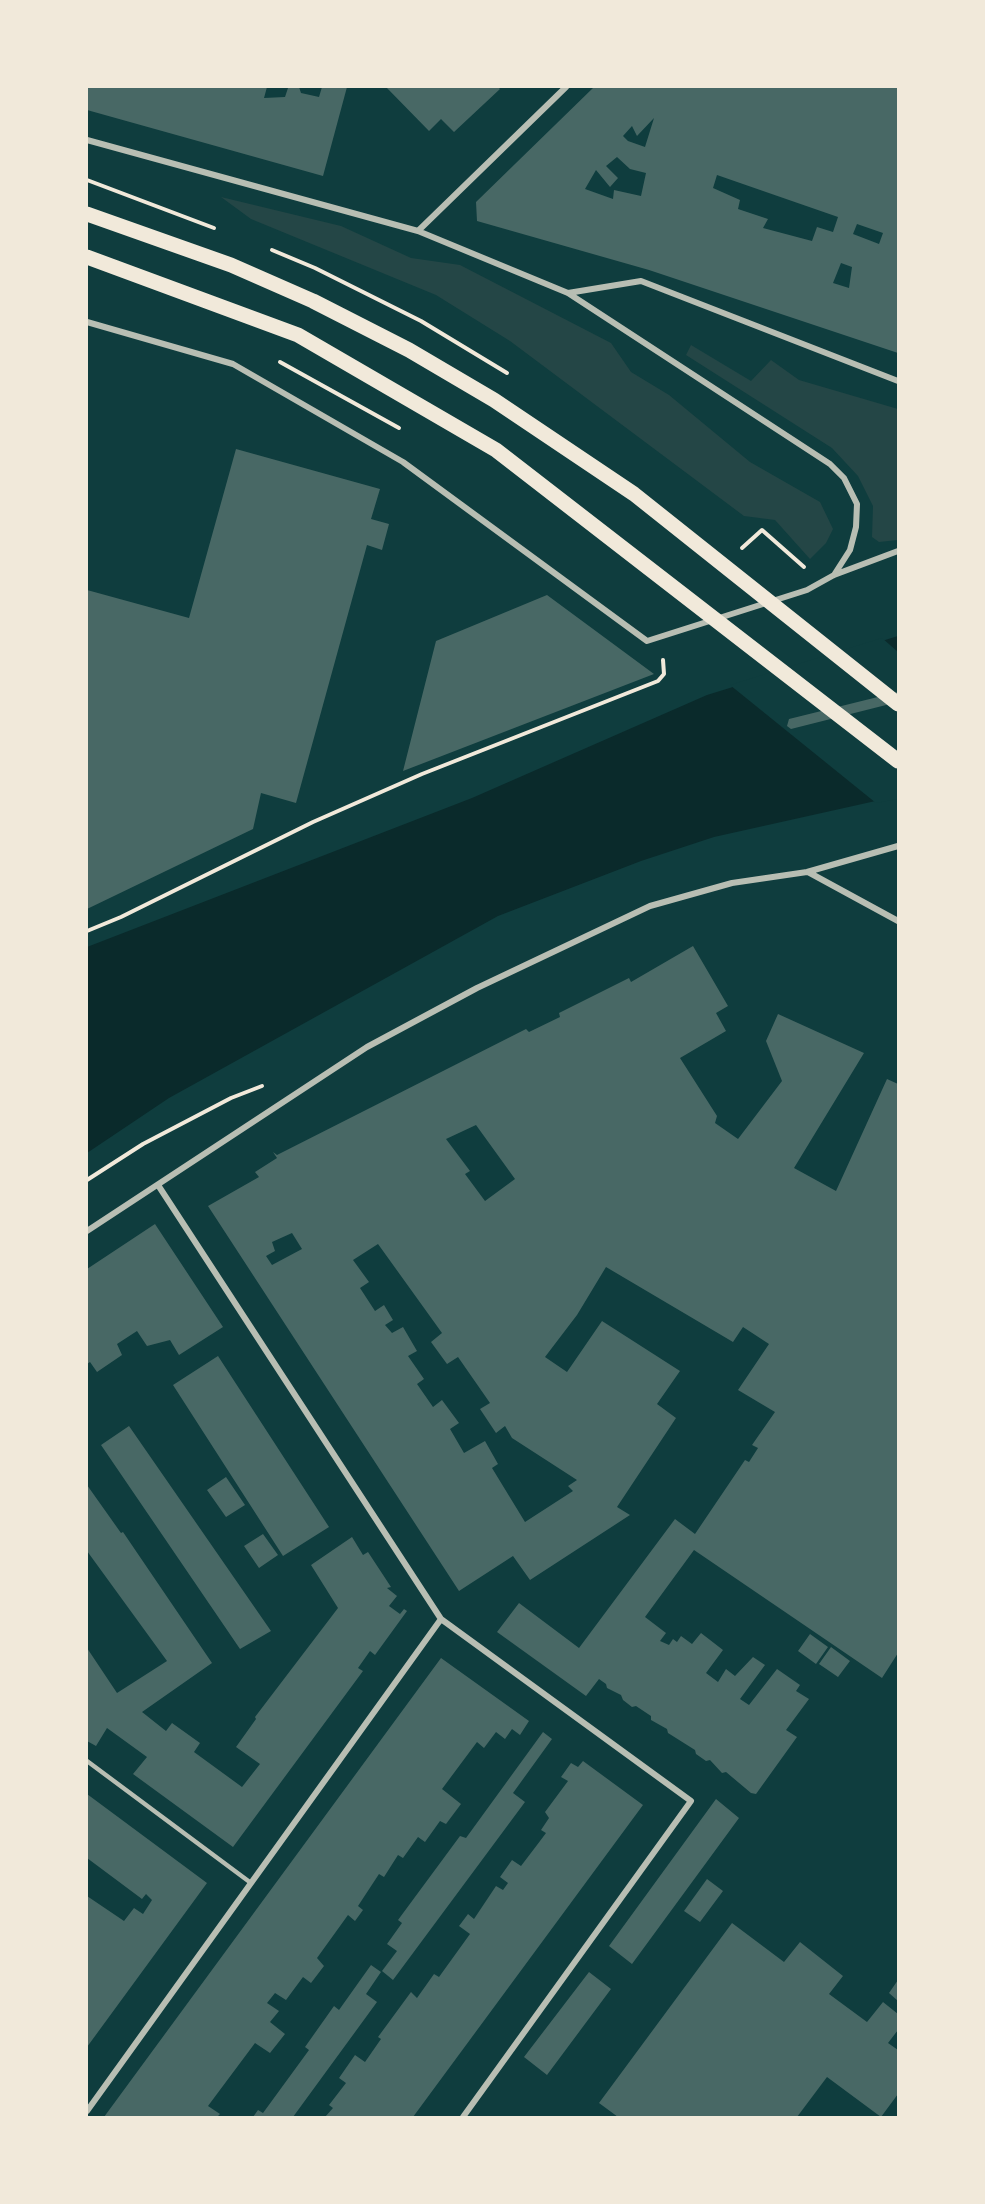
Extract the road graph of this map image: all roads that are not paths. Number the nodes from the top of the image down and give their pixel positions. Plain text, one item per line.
1 (566, 87) edge
2 (87, 140) edge
3 (87, 214) edge
4 (418, 231) junction
5 (87, 257) edge
6 (568, 293) junction
7 (87, 322) edge
8 (898, 381) edge
9 (898, 551) edge
10 (834, 575) junction
11 (898, 704) edge
12 (898, 761) edge
13 (898, 846) edge
14 (807, 872) junction
15 (898, 921) edge
16 (158, 1185) junction
17 (87, 1232) edge
18 (441, 1619) junction
19 (87, 1761) edge
20 (251, 1883) junction
21 (87, 2110) edge
22 (463, 2117) edge

1 - 4 street
2 - 4 street
3 - 11 main road
4 - 6 street
5 - 12 main road
6 - 8 street
6 - 10 street
7 - 10 street
9 - 10 street
13 - 14 street
14 - 15 street
14 - 16 street
16 - 17 street
16 - 18 street
18 - 20 street
18 - 22 street
19 - 20 lane
20 - 21 street

